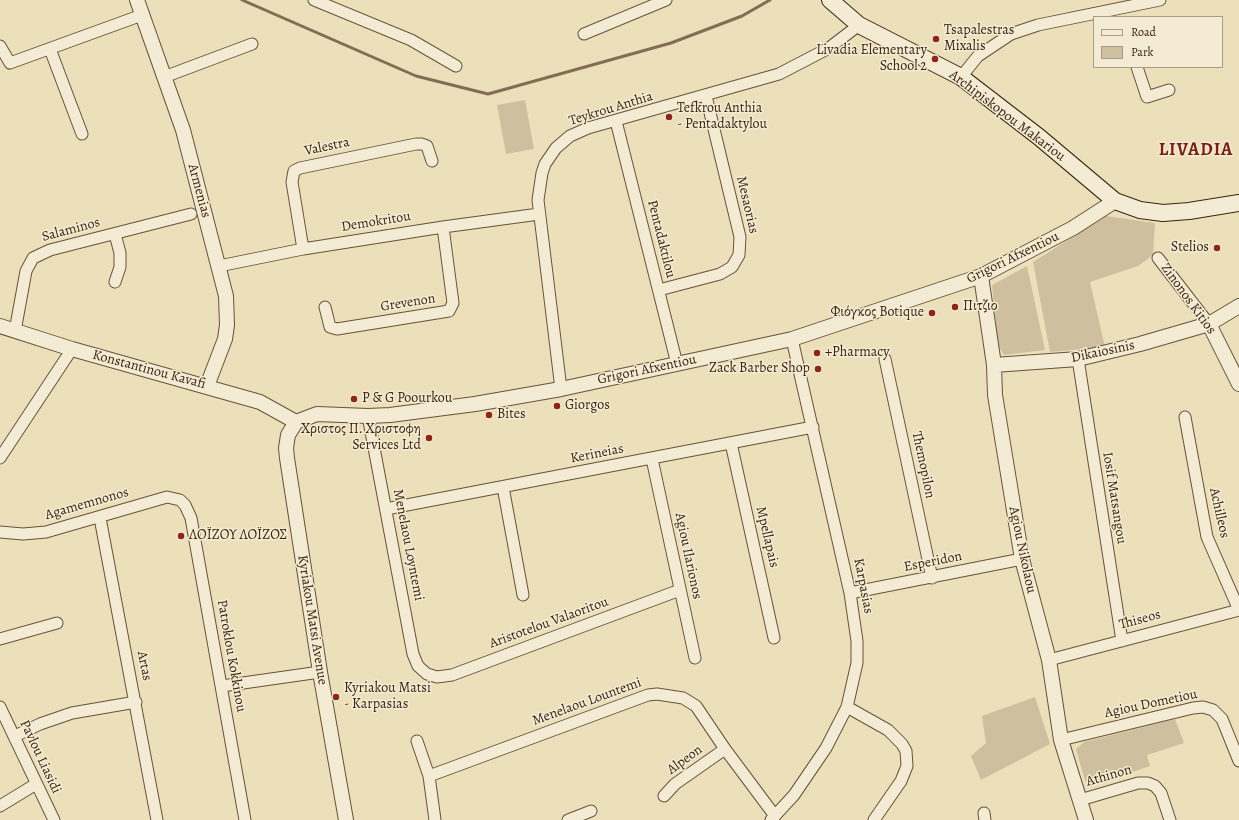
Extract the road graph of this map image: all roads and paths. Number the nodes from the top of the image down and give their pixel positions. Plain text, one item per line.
1 (137, 0) edge
2 (314, 0) edge
3 (666, 0) edge
4 (830, 0) edge
5 (1160, 0) edge
6 (1120, 13) edge
7 (142, 15) junction
8 (1100, 16) edge
9 (1093, 17) edge
10 (859, 25) junction
11 (584, 34) dead end
12 (252, 44) dead end
13 (0, 46) edge
14 (50, 49) junction
15 (456, 66) dead end
16 (1137, 68) edge
17 (164, 77) junction
18 (961, 77) junction
19 (1170, 90) dead end
20 (706, 96) junction
21 (616, 121) junction
22 (82, 134) dead end
23 (432, 161) dead end
24 (1114, 201) junction
25 (1239, 203) edge
26 (191, 214) dead end
27 (539, 214) junction
28 (443, 227) junction
29 (115, 234) junction
30 (303, 249) junction
31 (1158, 258) dead end
32 (219, 266) junction
33 (981, 276) junction
34 (115, 282) dead end
35 (659, 290) junction
36 (1239, 306) edge
37 (324, 307) dead end
38 (1209, 324) junction
39 (0, 326) edge
40 (15, 331) junction
41 (792, 338) junction
42 (72, 349) junction
43 (885, 359) dead end
44 (1078, 359) junction
45 (677, 364) junction
46 (994, 365) junction
47 (1239, 384) edge
48 (207, 386) junction
49 (561, 389) junction
50 (368, 416) junction
51 (1185, 418) dead end
52 (296, 422) junction
53 (813, 428) junction
54 (731, 444) junction
55 (0, 458) edge
56 (652, 459) junction
57 (503, 487) junction
58 (180, 500) joint
59 (386, 509) junction
60 (100, 518) junction
61 (0, 532) edge
62 (1022, 559) junction
63 (932, 578) junction
64 (680, 590) junction
65 (850, 594) junction
66 (523, 595) dead end
67 (1239, 610) edge
68 (57, 623) dead end
69 (774, 638) dead end
70 (0, 639) edge
71 (1122, 640) junction
72 (695, 658) dead end
73 (1049, 660) junction
74 (320, 672) junction
75 (427, 674) joint
76 (222, 686) junction
77 (136, 702) junction
78 (0, 707) edge
79 (847, 707) junction
80 (15, 736) junction
81 (1061, 740) junction
82 (417, 741) dead end
83 (725, 749) junction
84 (1239, 761) edge
85 (429, 776) junction
86 (36, 784) junction
87 (664, 796) dead end
88 (1080, 800) junction
89 (0, 806) edge
90 (591, 811) dead end
91 (773, 818) edge
92 (54, 820) edge
93 (157, 820) edge
94 (245, 820) edge
95 (346, 820) edge
96 (435, 820) edge
97 (568, 820) edge
98 (874, 820) edge
99 (1086, 820) edge
100 (1170, 820) edge

1 - 7 street, Armenias
2 - 15 street
3 - 11 street
4 - 10 main road, Archipiskopou Makariou
5 - 6 street
6 - 8 street
7 - 14 street
7 - 17 street, Armenias
9 - 18 street
10 - 18 main road, Archipiskopou Makariou
10 - 20 street, Teykrou Anthia
12 - 17 street
13 - 14 street
14 - 22 street
16 - 19 street
17 - 32 street, Armenias
18 - 24 main road, Archipiskopou Makariou
20 - 21 street, Teykrou Anthia
20 - 35 street, Mesaorias
21 - 27 street, Teykrou Anthia
21 - 35 street, Pentadaktilou
23 - 30 street, Valestra
24 - 25 main road, Archipiskopou Makariou
24 - 33 street, Grigori Afxentiou
26 - 29 street, Salaminos
27 - 28 street, Demokritou
27 - 49 street, Teykrou Anthia
28 - 30 street, Demokritou
28 - 37 street, Grevenon
29 - 34 street
29 - 40 street, Salaminos
30 - 32 street, Demokritou
31 - 38 street, Zinonos Kitios
32 - 48 street, Armenias
33 - 41 street, Grigori Afxentiou
33 - 46 street, Agiou Nikolaou
35 - 45 street, Pentadaktilou
36 - 38 street, Dikaiosinis
38 - 44 street, Dikaiosinis
38 - 47 street, Zinonos Kitios
39 - 40 street, Konstantinou Kavafi
40 - 42 street, Konstantinou Kavafi
41 - 45 street, Grigori Afxentiou
41 - 53 street, Karpasias
42 - 48 street, Konstantinou Kavafi
42 - 55 street
43 - 63 street, Themopilon
44 - 46 street, Dikaiosinis
44 - 71 street, Iosif Matsangou
45 - 49 street, Grigori Afxentiou
46 - 62 street, Agiou Nikolaou
48 - 52 street, Konstantinou Kavafi
49 - 50 street, Grigori Afxentiou
50 - 52 street, Grigori Afxentiou
50 - 59 street, Menelaou Loyntemi
51 - 67 street, Achilleos
52 - 74 street, Kyriakou Matsi Avenue
53 - 54 street, Kerineias
53 - 65 street, Karpasias
54 - 56 street, Kerineias
54 - 69 street, Mpellapais
56 - 57 street, Kerineias
56 - 64 street, Agiou Ilarionos
57 - 59 street, Kerineias
57 - 66 street
58 - 60 street, Agamemnonos
58 - 76 street, Patroklou Kokkinou
59 - 75 street, Menelaou Loyntemi
60 - 61 street, Agamemnonos
60 - 77 street, Artas
62 - 63 street, Esperidon
62 - 73 street, Agiou Nikolaou
63 - 65 street, Esperidon
64 - 72 street, Agiou Ilarionos
64 - 75 street, Aristotelou Valaoritou
65 - 79 street, Karpasias
67 - 71 street, Thiseos
68 - 70 street
71 - 73 street, Thiseos
73 - 81 street, Agiou Nikolaou
74 - 76 street
74 - 95 street, Kyriakou Matsi Avenue
76 - 94 street, Patroklou Kokkinou
77 - 80 street
77 - 93 street, Artas
78 - 80 street, Pavlou Liasidi
79 - 91 street, Karpasias
79 - 98 street
80 - 86 street, Pavlou Liasidi
81 - 84 street, Agiou Dometiou
81 - 88 street, Agiou Nikolaou
82 - 85 street
83 - 85 street, Menelaou Lountemi
83 - 87 street, Alpeon
83 - 91 street, Menelaou Lountemi
85 - 96 street
86 - 89 street
86 - 92 street, Pavlou Liasidi
88 - 99 street, Agiou Nikolaou
88 - 100 street, Athinon
90 - 97 street

